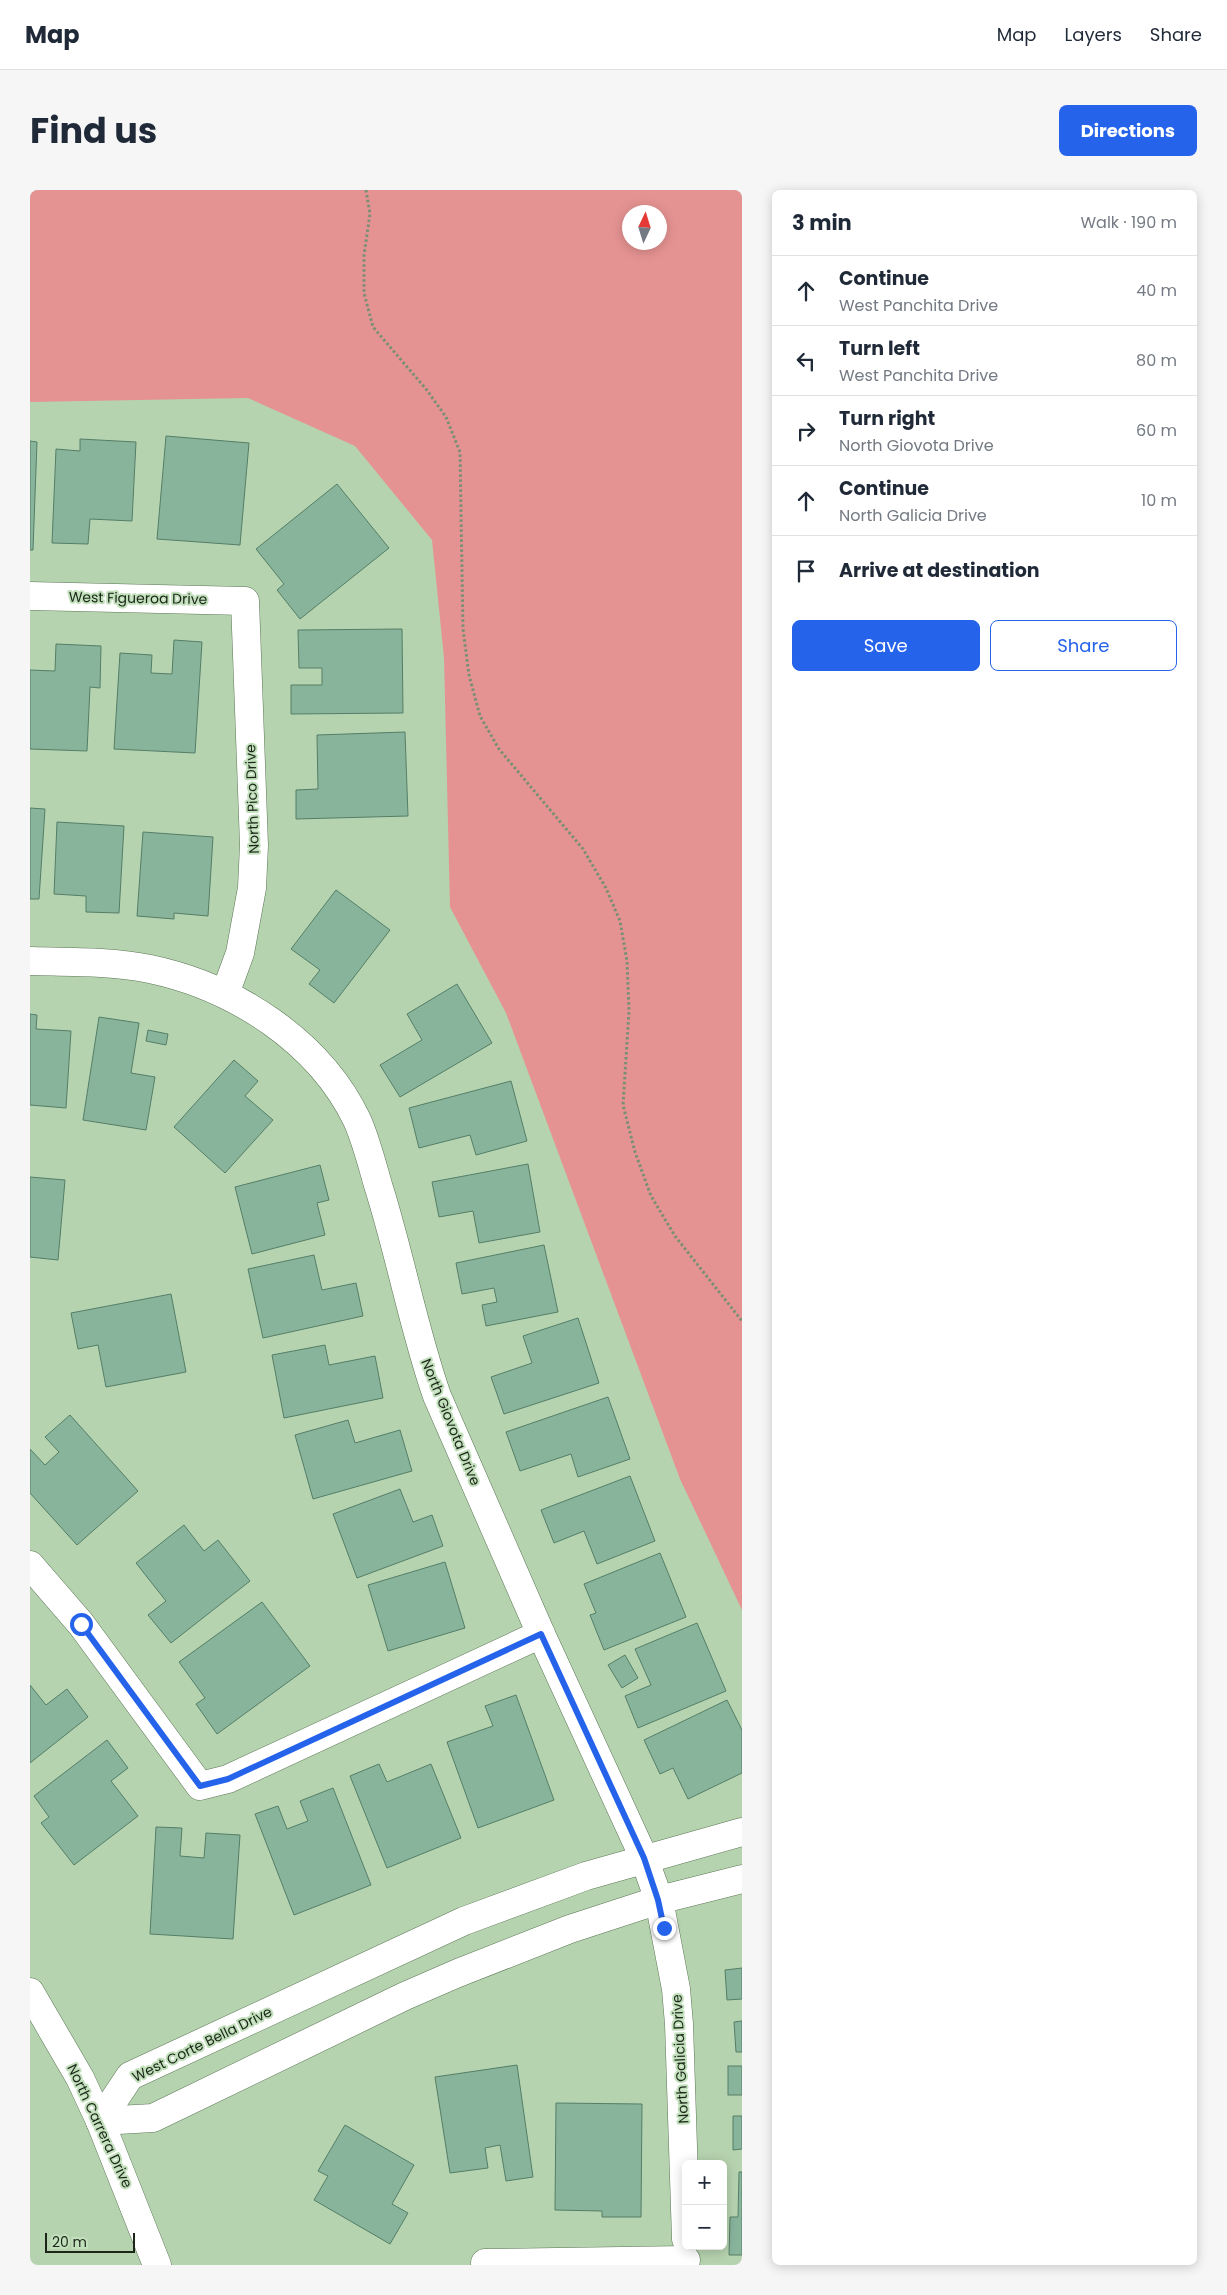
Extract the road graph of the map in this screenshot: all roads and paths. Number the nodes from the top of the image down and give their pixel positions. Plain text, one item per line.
1 (366, 190) edge
2 (30, 596) edge
3 (245, 601) joint
4 (30, 961) edge
5 (225, 994) junction
6 (742, 1321) edge
7 (30, 1565) edge
8 (541, 1634) junction
9 (742, 1832) edge
10 (742, 1879) edge
11 (651, 1880) junction
12 (30, 1992) edge
13 (100, 2121) junction
14 (686, 2252) edge
15 (485, 2263) dead end
16 (158, 2265) edge

1 - 6 path
2 - 3 street, West Figueroa Drive
3 - 5 street, North Pico Drive
4 - 5 street, North Giovota Drive
5 - 8 street, North Giovota Drive
7 - 8 street
8 - 11 street, North Giovota Drive
9 - 11 street, West Corte Bella Drive
10 - 11 street, West Corte Bella Drive
11 - 13 street, West Corte Bella Drive
11 - 13 street, West Corte Bella Drive
11 - 14 street, North Galicia Drive
12 - 13 street, North Carrera Drive
13 - 16 street, North Carrera Drive
14 - 15 street

